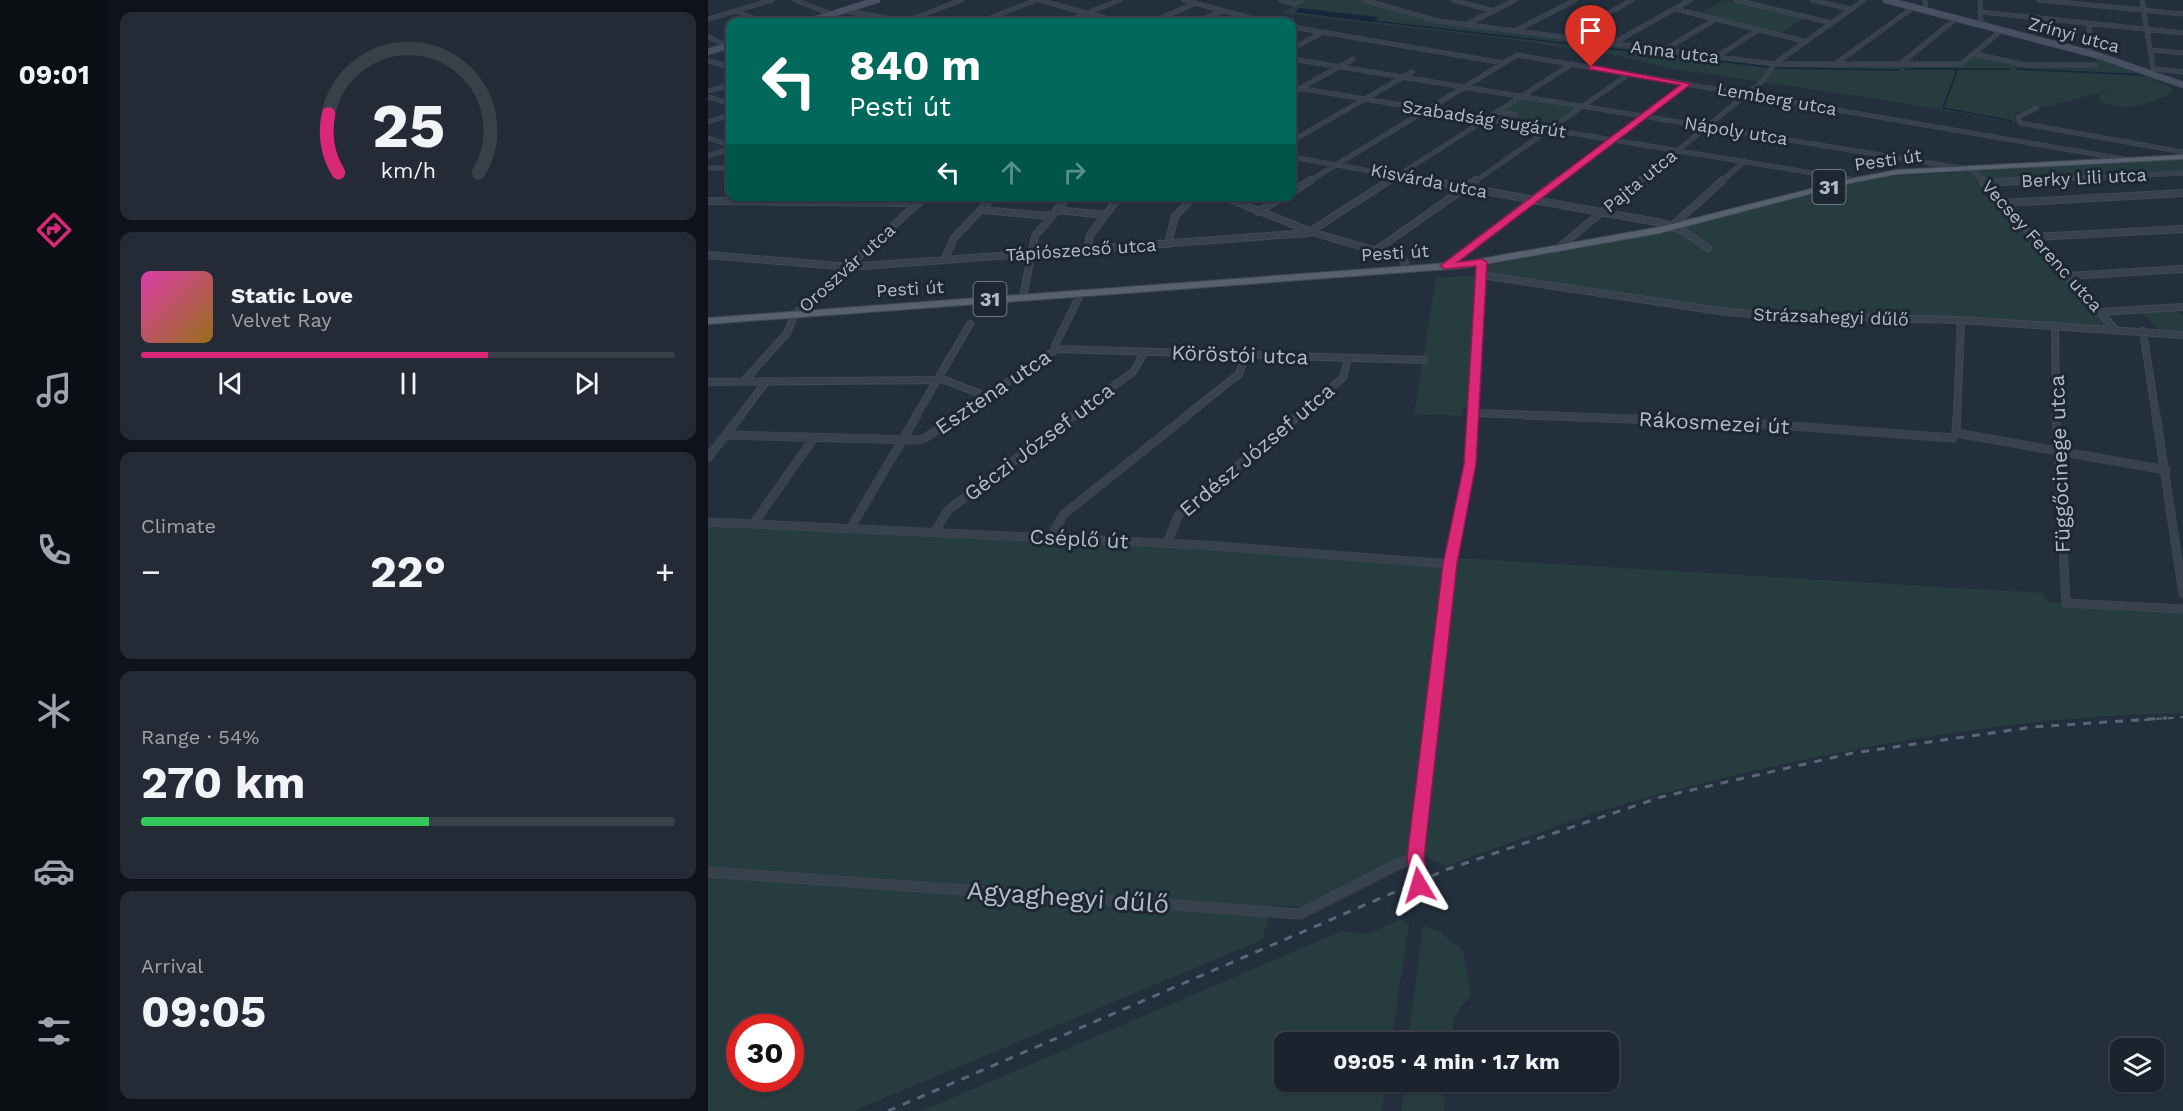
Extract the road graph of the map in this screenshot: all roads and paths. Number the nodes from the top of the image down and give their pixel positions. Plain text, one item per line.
1 (772, 0) edge
2 (795, 0) edge
3 (877, 0) edge
4 (962, 0) edge
5 (1038, 0) edge
6 (1120, 0) edge
7 (1184, 0) edge
8 (1203, 0) edge
9 (1281, 0) edge
10 (1302, 0) edge
11 (1364, 0) edge
12 (1454, 0) edge
13 (1515, 0) edge
14 (1575, 0) edge
15 (1632, 0) edge
16 (1690, 0) edge
17 (1736, 0) edge
18 (1812, 0) edge
19 (1864, 0) edge
20 (1886, 0) edge
21 (1925, 0) edge
22 (1980, 0) edge
23 (2039, 0) edge
24 (2142, 0) edge
25 (1196, 3) junction
26 (1914, 7) junction
27 (1675, 9) junction
28 (1851, 9) junction
29 (1494, 10) junction
30 (1926, 10) junction
31 (735, 11) junction
32 (845, 11) junction
33 (1222, 11) junction
34 (2144, 11) junction
35 (1980, 12) junction
36 (1087, 13) junction
37 (2183, 14) edge
38 (833, 15) junction
39 (753, 18) edge
40 (822, 18) edge
41 (884, 18) edge
42 (916, 18) edge
43 (991, 18) edge
44 (1075, 18) edge
45 (1105, 18) edge
46 (1161, 18) edge
47 (1205, 18) edge
48 (1249, 18) edge
49 (1957, 18) junction
50 (708, 19) edge
51 (1716, 19) junction
52 (1831, 23) junction
53 (2089, 23) junction
54 (1466, 24) junction
55 (1981, 25) junction
56 (1296, 28) edge
57 (1758, 30) junction
58 (2002, 30) junction
59 (2148, 30) junction
60 (1515, 31) junction
61 (1321, 33) junction
62 (2183, 33) edge
63 (708, 37) edge
64 (1565, 37) junction
65 (1804, 41) junction
66 (1612, 44) junction
67 (726, 45) edge
68 (726, 47) edge
69 (1296, 47) edge
70 (1664, 50) junction
71 (2152, 50) junction
72 (708, 52) edge
73 (2090, 53) junction
74 (2183, 53) edge
75 (1975, 54) junction
76 (1716, 57) junction
77 (1353, 59) dead end
78 (1296, 60) edge
79 (708, 61) edge
80 (1504, 63) junction
81 (1572, 64) junction
82 (1835, 65) junction
83 (1899, 65) junction
84 (2095, 65) dead end
85 (726, 66) edge
86 (1773, 66) junction
87 (1339, 67) junction
88 (1412, 72) dead end
89 (2155, 72) junction
90 (2183, 72) edge
91 (1629, 74) junction
92 (1403, 77) junction
93 (1687, 84) junction
94 (726, 86) edge
95 (2183, 86) edge
96 (1465, 87) junction
97 (1296, 88) edge
98 (1300, 88) junction
99 (1296, 90) edge
100 (708, 91) edge
101 (1748, 94) junction
102 (1522, 96) junction
103 (708, 97) edge
104 (1365, 99) junction
105 (726, 103) edge
106 (1583, 106) junction
107 (2037, 108) dead end
108 (1428, 109) junction
109 (1498, 113) junction
110 (726, 116) edge
111 (1644, 116) junction
112 (1488, 119) junction
113 (708, 122) edge
114 (1506, 122) junction
115 (1708, 126) junction
116 (1549, 129) junction
117 (708, 138) edge
118 (1296, 139) edge
119 (1613, 140) junction
120 (726, 146) edge
121 (726, 149) edge
122 (1678, 151) junction
123 (2183, 152) edge
124 (708, 156) edge
125 (2183, 157) edge
126 (1296, 158) edge
127 (2123, 159) junction
128 (1745, 161) junction
129 (1339, 164) junction
130 (708, 168) edge
131 (726, 168) edge
132 (1967, 168) junction
133 (2183, 173) edge
134 (1400, 176) junction
135 (1855, 180) junction
136 (1985, 183) junction
137 (1465, 188) junction
138 (1296, 190) edge
139 (2183, 193) edge
140 (1532, 200) junction
141 (708, 201) edge
142 (989, 201) edge
143 (1064, 201) edge
144 (1116, 201) edge
145 (1188, 201) edge
146 (1233, 201) edge
147 (1276, 201) edge
148 (802, 202) joint
149 (919, 202) joint
150 (2003, 202) junction
151 (981, 210) junction
152 (1056, 210) junction
153 (1258, 212) junction
154 (1601, 213) junction
155 (1105, 215) junction
156 (1050, 216) junction
157 (1672, 226) junction
158 (2183, 229) edge
159 (1312, 232) junction
160 (2034, 237) junction
161 (1168, 244) junction
162 (1708, 248) dead end
163 (1557, 249) junction
164 (1087, 250) junction
165 (1375, 251) junction
166 (1031, 254) junction
167 (708, 255) edge
168 (944, 260) junction
169 (1482, 262) junction
170 (1445, 266) junction
171 (849, 267) junction
172 (1407, 268) junction
173 (2183, 269) edge
174 (1481, 276) junction
175 (2068, 276) junction
176 (1081, 293) junction
177 (1023, 297) junction
178 (2183, 307) edge
179 (2101, 312) junction
180 (795, 314) junction
181 (1961, 320) junction
182 (708, 321) edge
183 (970, 324) dead end
184 (2055, 325) junction
185 (2114, 328) junction
186 (2143, 331) junction
187 (2183, 335) edge
188 (1057, 349) junction
189 (1144, 352) junction
190 (1246, 355) junction
191 (1348, 358) junction
192 (1424, 360) dead end
193 (938, 380) junction
194 (744, 381) junction
195 (708, 382) edge
196 (766, 382) junction
197 (988, 397) junction
198 (1474, 413) junction
199 (726, 435) junction
200 (1955, 435) junction
201 (814, 438) junction
202 (903, 440) junction
203 (2057, 451) junction
204 (708, 458) edge
205 (2166, 470) junction
206 (708, 522) edge
207 (754, 524) junction
208 (850, 529) junction
209 (934, 533) junction
210 (1050, 537) junction
211 (1167, 543) junction
212 (1450, 564) junction
213 (2183, 594) edge
214 (2183, 609) edge
215 (1416, 858) junction
216 (708, 872) edge
217 (1417, 898) dead end

1 - 31 street
2 - 38 street
3 - 32 main road
4 - 42 street
5 - 36 street
5 - 43 street
6 - 36 street
7 - 25 street
8 - 25 street
9 - 10 street
11 - 54 street, Anna utca
12 - 29 street
13 - 29 street
14 - 60 street
15 - 64 street
16 - 27 street
17 - 52 street
18 - 28 street
19 - 28 street, Pajta utca
20 - 26 main road, Zrínyi utca
21 - 30 street
22 - 35 street
23 - 34 street
24 - 34 street
25 - 33 street
25 - 46 street
26 - 30 main road, Zrínyi utca
26 - 82 street
27 - 51 street
27 - 66 street
28 - 52 street, Pajta utca
29 - 54 street
30 - 49 main road, Zrínyi utca
31 - 39 street
31 - 50 street
32 - 38 main road
32 - 41 street
33 - 47 street
33 - 48 street
34 - 37 street
34 - 59 street
35 - 53 street
35 - 55 street
36 - 44 street
36 - 45 street
38 - 40 main road
49 - 55 main road, Zrínyi utca
49 - 83 street
51 - 57 street
51 - 70 street
52 - 65 street, Pajta utca
53 - 59 street
53 - 73 street
54 - 60 street, Anna utca
55 - 58 main road, Zrínyi utca
56 - 61 street, Lemberg utca
57 - 65 street
57 - 76 street
58 - 73 main road, Zrínyi utca
58 - 75 street
59 - 62 street
59 - 71 street
60 - 64 street, Anna utca
61 - 69 street
61 - 80 street, Lemberg utca
63 - 67 street
64 - 66 street, Anna utca
65 - 86 street, Pajta utca
66 - 70 street, Anna utca
68 - 72 main road
70 - 76 street, Anna utca
71 - 74 street
71 - 89 street
73 - 89 main road, Zrínyi utca
75 - 83 street, Anna utca
75 - 84 street
76 - 86 street, Anna utca
77 - 87 street
78 - 87 street, Nápoly utca
79 - 85 street
80 - 81 street, Lemberg utca
80 - 96 street
81 - 91 street, Lemberg utca
81 - 102 street
82 - 83 street, Anna utca
82 - 86 street, Anna utca
86 - 101 street, Pajta utca
87 - 92 street, Nápoly utca
87 - 98 street
88 - 92 street
89 - 90 street
89 - 95 main road, Zrínyi utca
91 - 93 street, Lemberg utca
91 - 106 street
92 - 96 street, Nápoly utca
92 - 104 street
93 - 101 street, Lemberg utca
93 - 111 street
94 - 100 street
96 - 102 street, Nápoly utca
96 - 108 street
97 - 98 street, Szabadság sugárút
98 - 99 street
98 - 104 street, Szabadság sugárút
101 - 115 street, Pajta utca
101 - 127 street, Lemberg utca
102 - 106 street, Nápoly utca
102 - 109 street
103 - 105 street
104 - 108 street, Szabadság sugárút
104 - 118 street
106 - 111 street, Nápoly utca
106 - 116 street
107 - 123 street
108 - 112 street, Szabadság sugárút
108 - 129 street
109 - 112 street
109 - 114 street
110 - 113 street
111 - 115 street, Nápoly utca
111 - 119 street
112 - 114 street, Szabadság sugárút
112 - 134 street
114 - 116 street, Szabadság sugárút
115 - 122 street, Pajta utca
115 - 132 street, Nápoly utca
116 - 119 street, Szabadság sugárút
116 - 137 street
117 - 120 street
119 - 122 street, Szabadság sugárút
119 - 140 street
121 - 124 street
122 - 128 street, Szabadság sugárút
122 - 154 street, Pajta utca
125 - 127 main road, Pesti út / 31
126 - 129 street, Kisvárda utca
127 - 132 main road, Pesti út / 31
128 - 135 street, Szabadság sugárút
128 - 157 street
129 - 134 street, Kisvárda utca
129 - 138 street
130 - 131 street
132 - 135 main road, Pesti út / 31
132 - 136 street, Vecsey Ferenc utca
133 - 136 street, Berky Lili utca
134 - 137 street, Kisvárda utca
134 - 159 street
135 - 157 main road, Pesti út / 31
136 - 150 street, Vecsey Ferenc utca
137 - 140 street, Kisvárda utca
137 - 165 street
139 - 150 street, Berky Lili utca
140 - 154 street, Kisvárda utca
140 - 170 street
141 - 148 street
142 - 151 street
143 - 152 street
144 - 155 street
145 - 161 street
146 - 153 street
147 - 153 street
148 - 149 street
149 - 171 street, Oroszvár utca
150 - 160 street, Vecsey Ferenc utca
151 - 156 street
151 - 168 street
152 - 155 street
152 - 156 street
153 - 159 street
154 - 157 street, Kisvárda utca
154 - 163 street, Pajta utca
155 - 164 street
156 - 166 street
157 - 162 street, Kisvárda utca
157 - 163 main road, Pesti út / 31
158 - 160 street
159 - 161 street, Tápiószecső utca
159 - 165 street
160 - 175 street, Vecsey Ferenc utca
161 - 164 street, Tápiószecső utca
163 - 169 main road, Pesti út / 31
164 - 166 street, Tápiószecső utca
165 - 172 street
166 - 168 street, Tápiószecső utca
166 - 177 street
167 - 171 street, Tápiószecső utca
168 - 171 street, Tápiószecső utca
169 - 170 main road, Pesti út / 31
169 - 174 street
170 - 172 main road, Pesti út / 31
171 - 180 street, Oroszvár utca
172 - 176 main road, Pesti út / 31
173 - 175 street
174 - 181 street, Strázsahegyi dűlő
174 - 198 street
175 - 179 street, Vecsey Ferenc utca
176 - 177 main road, Pesti út / 31
176 - 188 street, Esztena utca
177 - 180 main road, Pesti út / 31
178 - 179 street
179 - 185 street, Vecsey Ferenc utca
180 - 182 main road, Pesti út / 31
180 - 194 street
181 - 184 street, Strázsahegyi dűlő
181 - 200 street
183 - 193 street
184 - 185 street, Strázsahegyi dűlő
184 - 203 street, Függőcinege utca
185 - 186 street, Strázsahegyi dűlő
186 - 187 street, Strázsahegyi dűlő
186 - 205 street
188 - 189 street, Köröstói utca
188 - 197 street, Esztena utca
189 - 190 street, Köröstói utca
189 - 209 street, Géczi József utca
190 - 191 street, Köröstói utca
190 - 210 street
191 - 192 street, Köröstói utca
191 - 211 street, Erdész József utca
193 - 196 street
193 - 197 street
193 - 202 street
194 - 195 street
194 - 196 street
196 - 199 street
197 - 202 street, Esztena utca
198 - 200 street, Rákosmezei út
198 - 212 street
199 - 201 street, Esztena utca
199 - 204 street
200 - 203 street, Rákosmezei út
201 - 202 street, Esztena utca
201 - 207 street
202 - 208 street
203 - 205 street, Rákosmezei út
203 - 214 street, Függőcinege utca
205 - 213 street
206 - 207 street, Cséplő út
207 - 208 street, Cséplő út
208 - 209 street, Cséplő út
209 - 210 street, Cséplő út
210 - 211 street, Cséplő út
211 - 212 street, Cséplő út
212 - 215 street
215 - 216 street, Agyaghegyi dűlő
215 - 217 street

